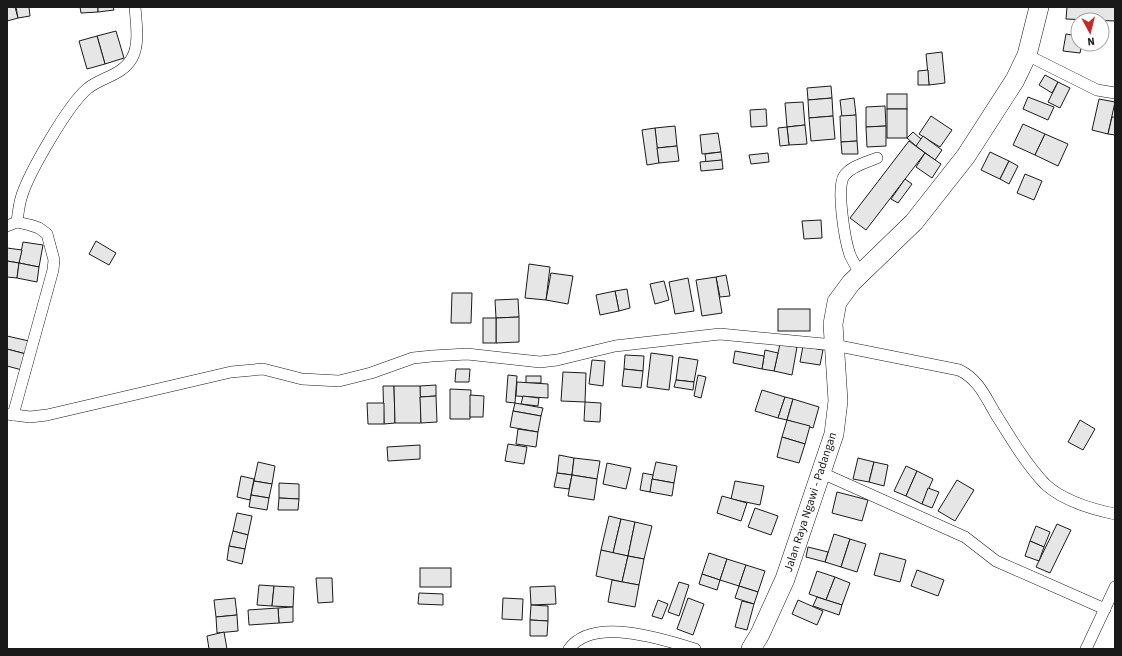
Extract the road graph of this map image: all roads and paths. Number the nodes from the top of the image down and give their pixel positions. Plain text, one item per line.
1 (135, 7) edge
2 (1038, 7) edge
3 (1027, 55) junction
4 (1115, 93) edge
5 (877, 158) dead end
6 (12, 224) edge
7 (861, 274) junction
8 (834, 345) junction
9 (10, 415) edge
10 (822, 473) junction
11 (1115, 514) edge
12 (1115, 587) edge
13 (1105, 609) junction
14 (569, 649) edge
15 (695, 649) edge
16 (751, 649) edge
17 (1086, 649) edge

1 - 6 street
2 - 3 highway, Jalan Raya Ngawi - Padangan
3 - 4 street
3 - 7 highway, Jalan Raya Ngawi - Padangan
5 - 7 street
6 - 9 street
7 - 8 highway, Jalan Raya Ngawi - Padangan
8 - 9 street
8 - 10 highway, Jalan Raya Ngawi - Padangan
8 - 11 street
10 - 13 street
10 - 16 highway, Jalan Raya Ngawi - Padangan
12 - 13 street
13 - 17 street
14 - 15 street

